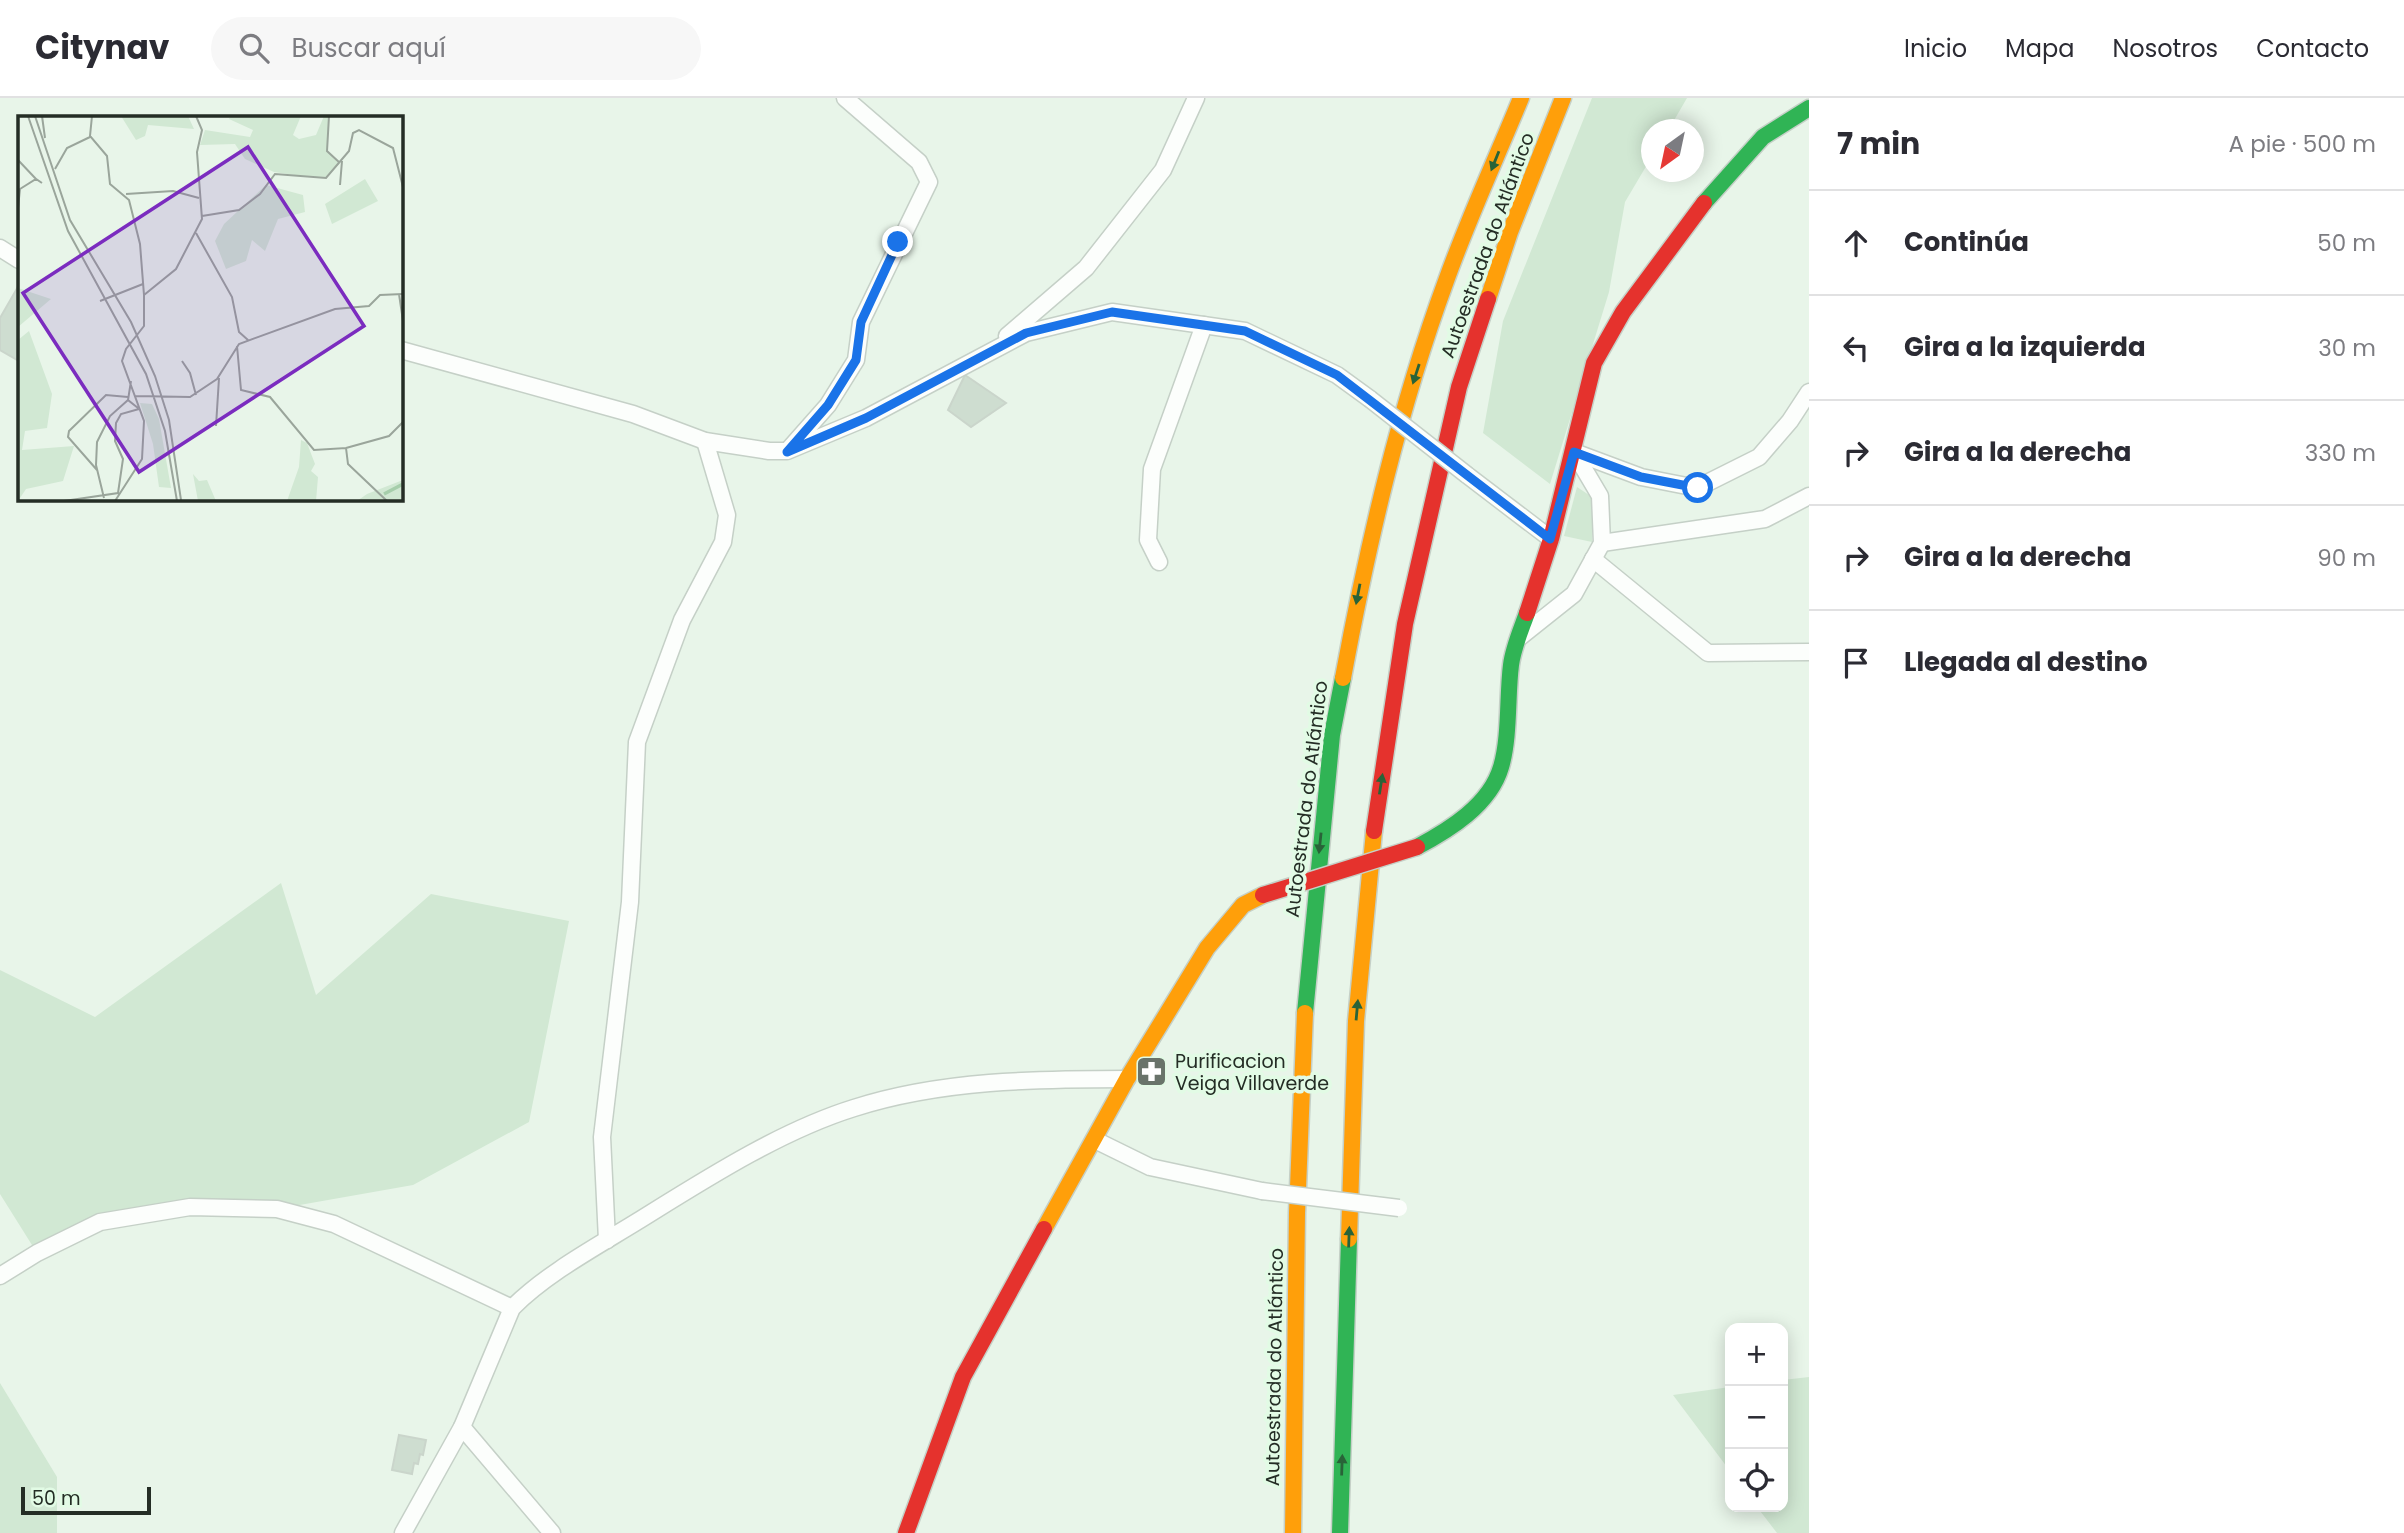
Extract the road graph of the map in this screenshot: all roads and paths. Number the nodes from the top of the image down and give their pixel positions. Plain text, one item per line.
1 (845, 98) edge
2 (1196, 98) edge
3 (1521, 98) edge
4 (1563, 98) edge
5 (1809, 108) edge
6 (0, 248) edge
7 (18, 259) edge
8 (1204, 325) junction
9 (402, 350) edge
10 (986, 354) junction
11 (1809, 392) edge
12 (705, 441) junction
13 (787, 452) junction
14 (1574, 452) junction
15 (1809, 496) edge
16 (1550, 539) junction
17 (1602, 543) junction
18 (1593, 559) junction
19 (1159, 562) dead end
20 (1517, 639) junction
21 (1809, 652) edge
22 (1127, 1079) junction
23 (1095, 1140) junction
24 (1399, 1208) dead end
25 (607, 1241) junction
26 (0, 1276) edge
27 (512, 1308) junction
28 (462, 1427) junction
29 (403, 1533) edge
30 (552, 1533) edge
31 (906, 1533) edge
32 (1293, 1533) edge
33 (1340, 1533) edge

1 - 13 street
2 - 10 street
3 -> 32 main road, Autoestrada do Atlántico
33 -> 4 main road, Autoestrada do Atlántico
5 - 14 main road
6 - 7 street
8 - 10 street
8 - 16 street, bridge
8 - 19 street
9 - 12 street
10 - 13 street
11 - 14 street
12 - 13 street
12 - 25 street
14 - 16 main road
14 - 17 street
15 - 17 street
16 - 20 main road
17 - 18 street
18 - 20 street
18 - 21 street
20 - 22 main road, bridge
22 - 23 main road
22 - 25 street
23 - 24 street, bridge
23 - 31 main road
25 - 27 street
26 - 27 street
27 - 28 street
28 - 29 street
28 - 30 street

